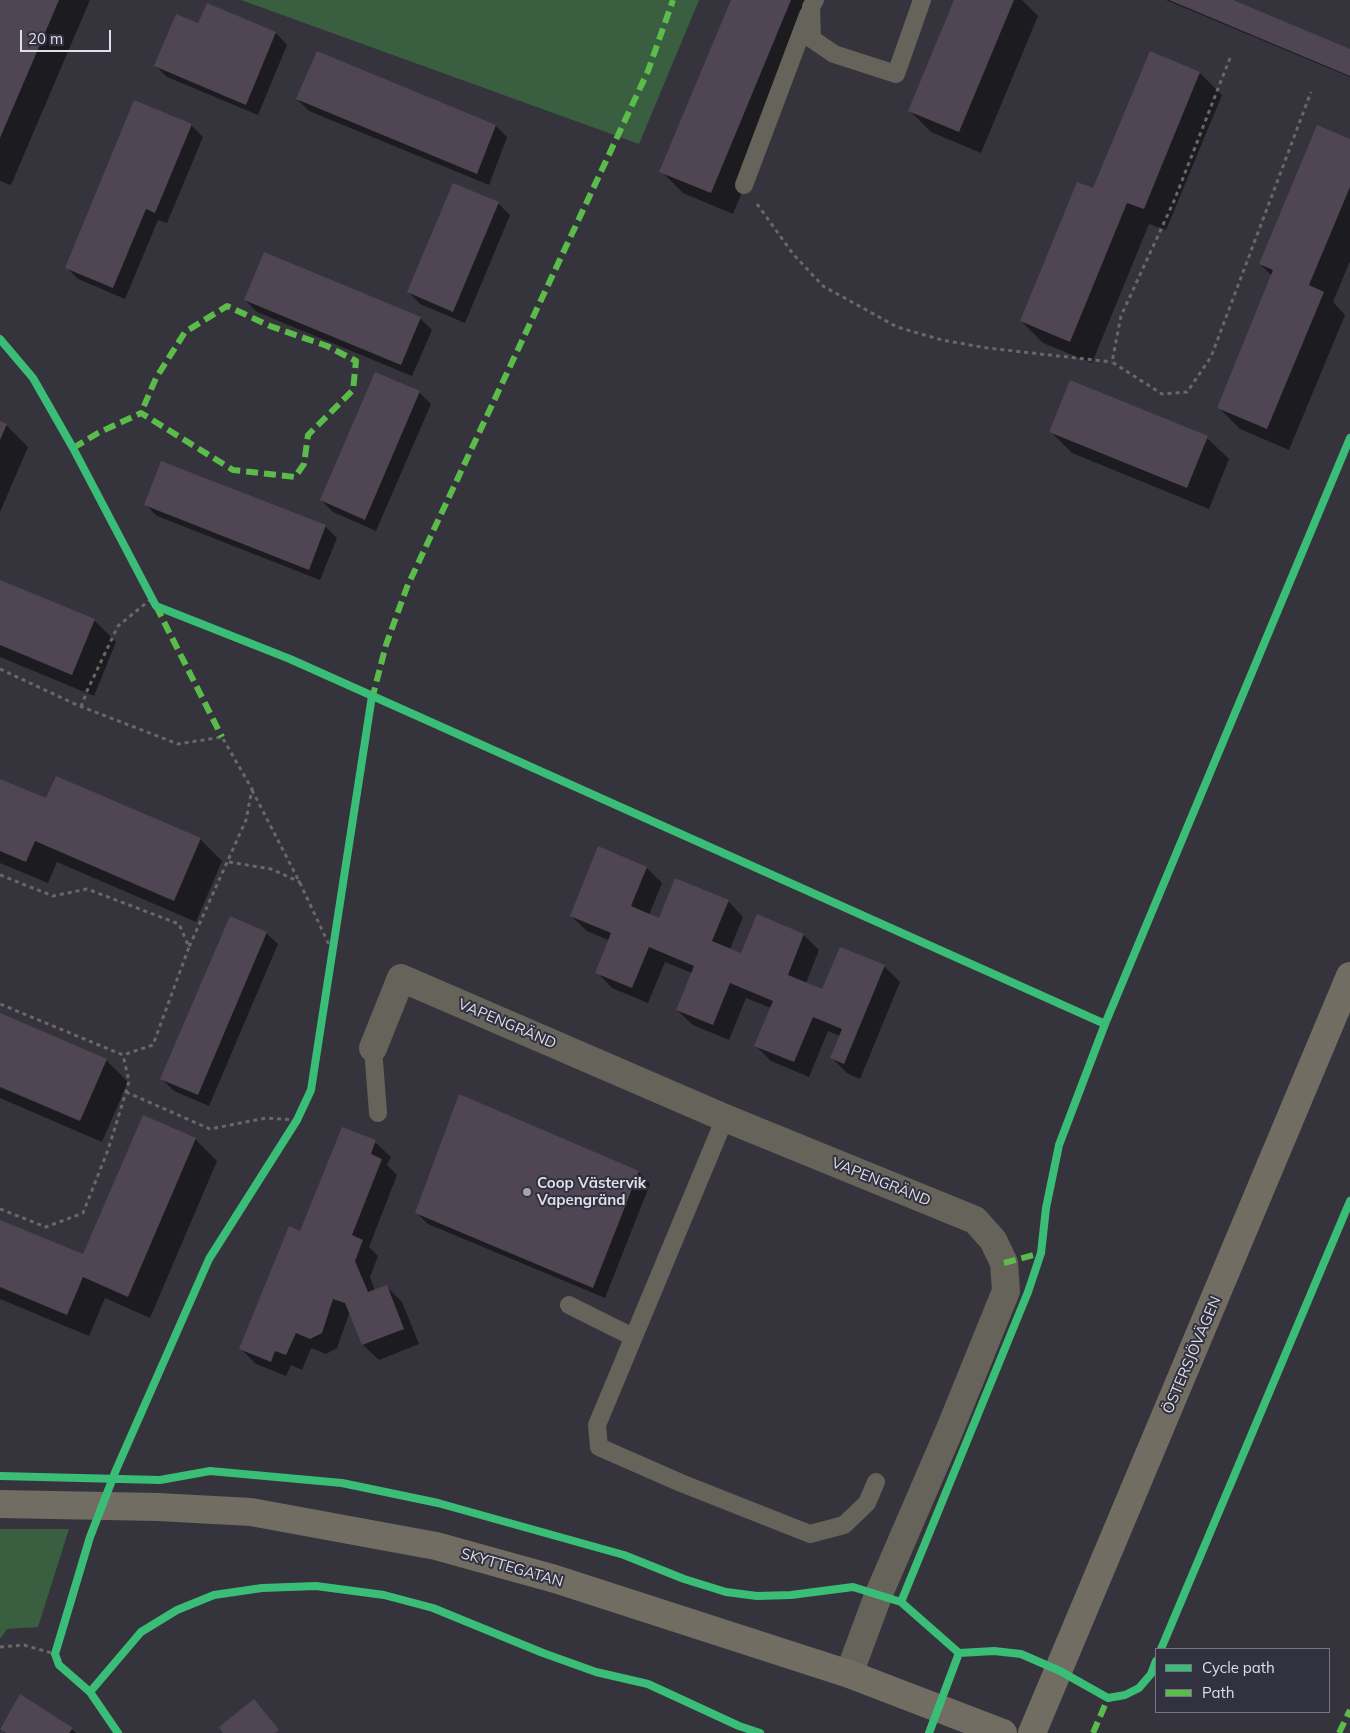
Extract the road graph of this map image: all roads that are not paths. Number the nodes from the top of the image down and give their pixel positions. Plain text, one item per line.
1 (917, 2) edge
2 (813, 4) edge
3 (744, 185) road end
4 (1350, 976) edge
5 (373, 1048) joint
6 (378, 1113) dead end
7 (725, 1118) junction
8 (569, 1305) dead end
9 (633, 1337) junction
10 (876, 1482) dead end
11 (0, 1504) edge
12 (849, 1674) junction
13 (1003, 1733) edge
14 (1032, 1733) edge

1 - 2 lane
2 - 3 lane
4 - 14 street, ÖSTERSJÖVÄGEN
5 - 6 lane
5 - 7 street, VAPENGRÄND
7 - 9 lane
7 - 12 street, VAPENGRÄND
8 - 9 lane
9 - 10 lane
11 - 12 street, SKYTTEGATAN
12 - 13 street, SKYTTEGATAN

